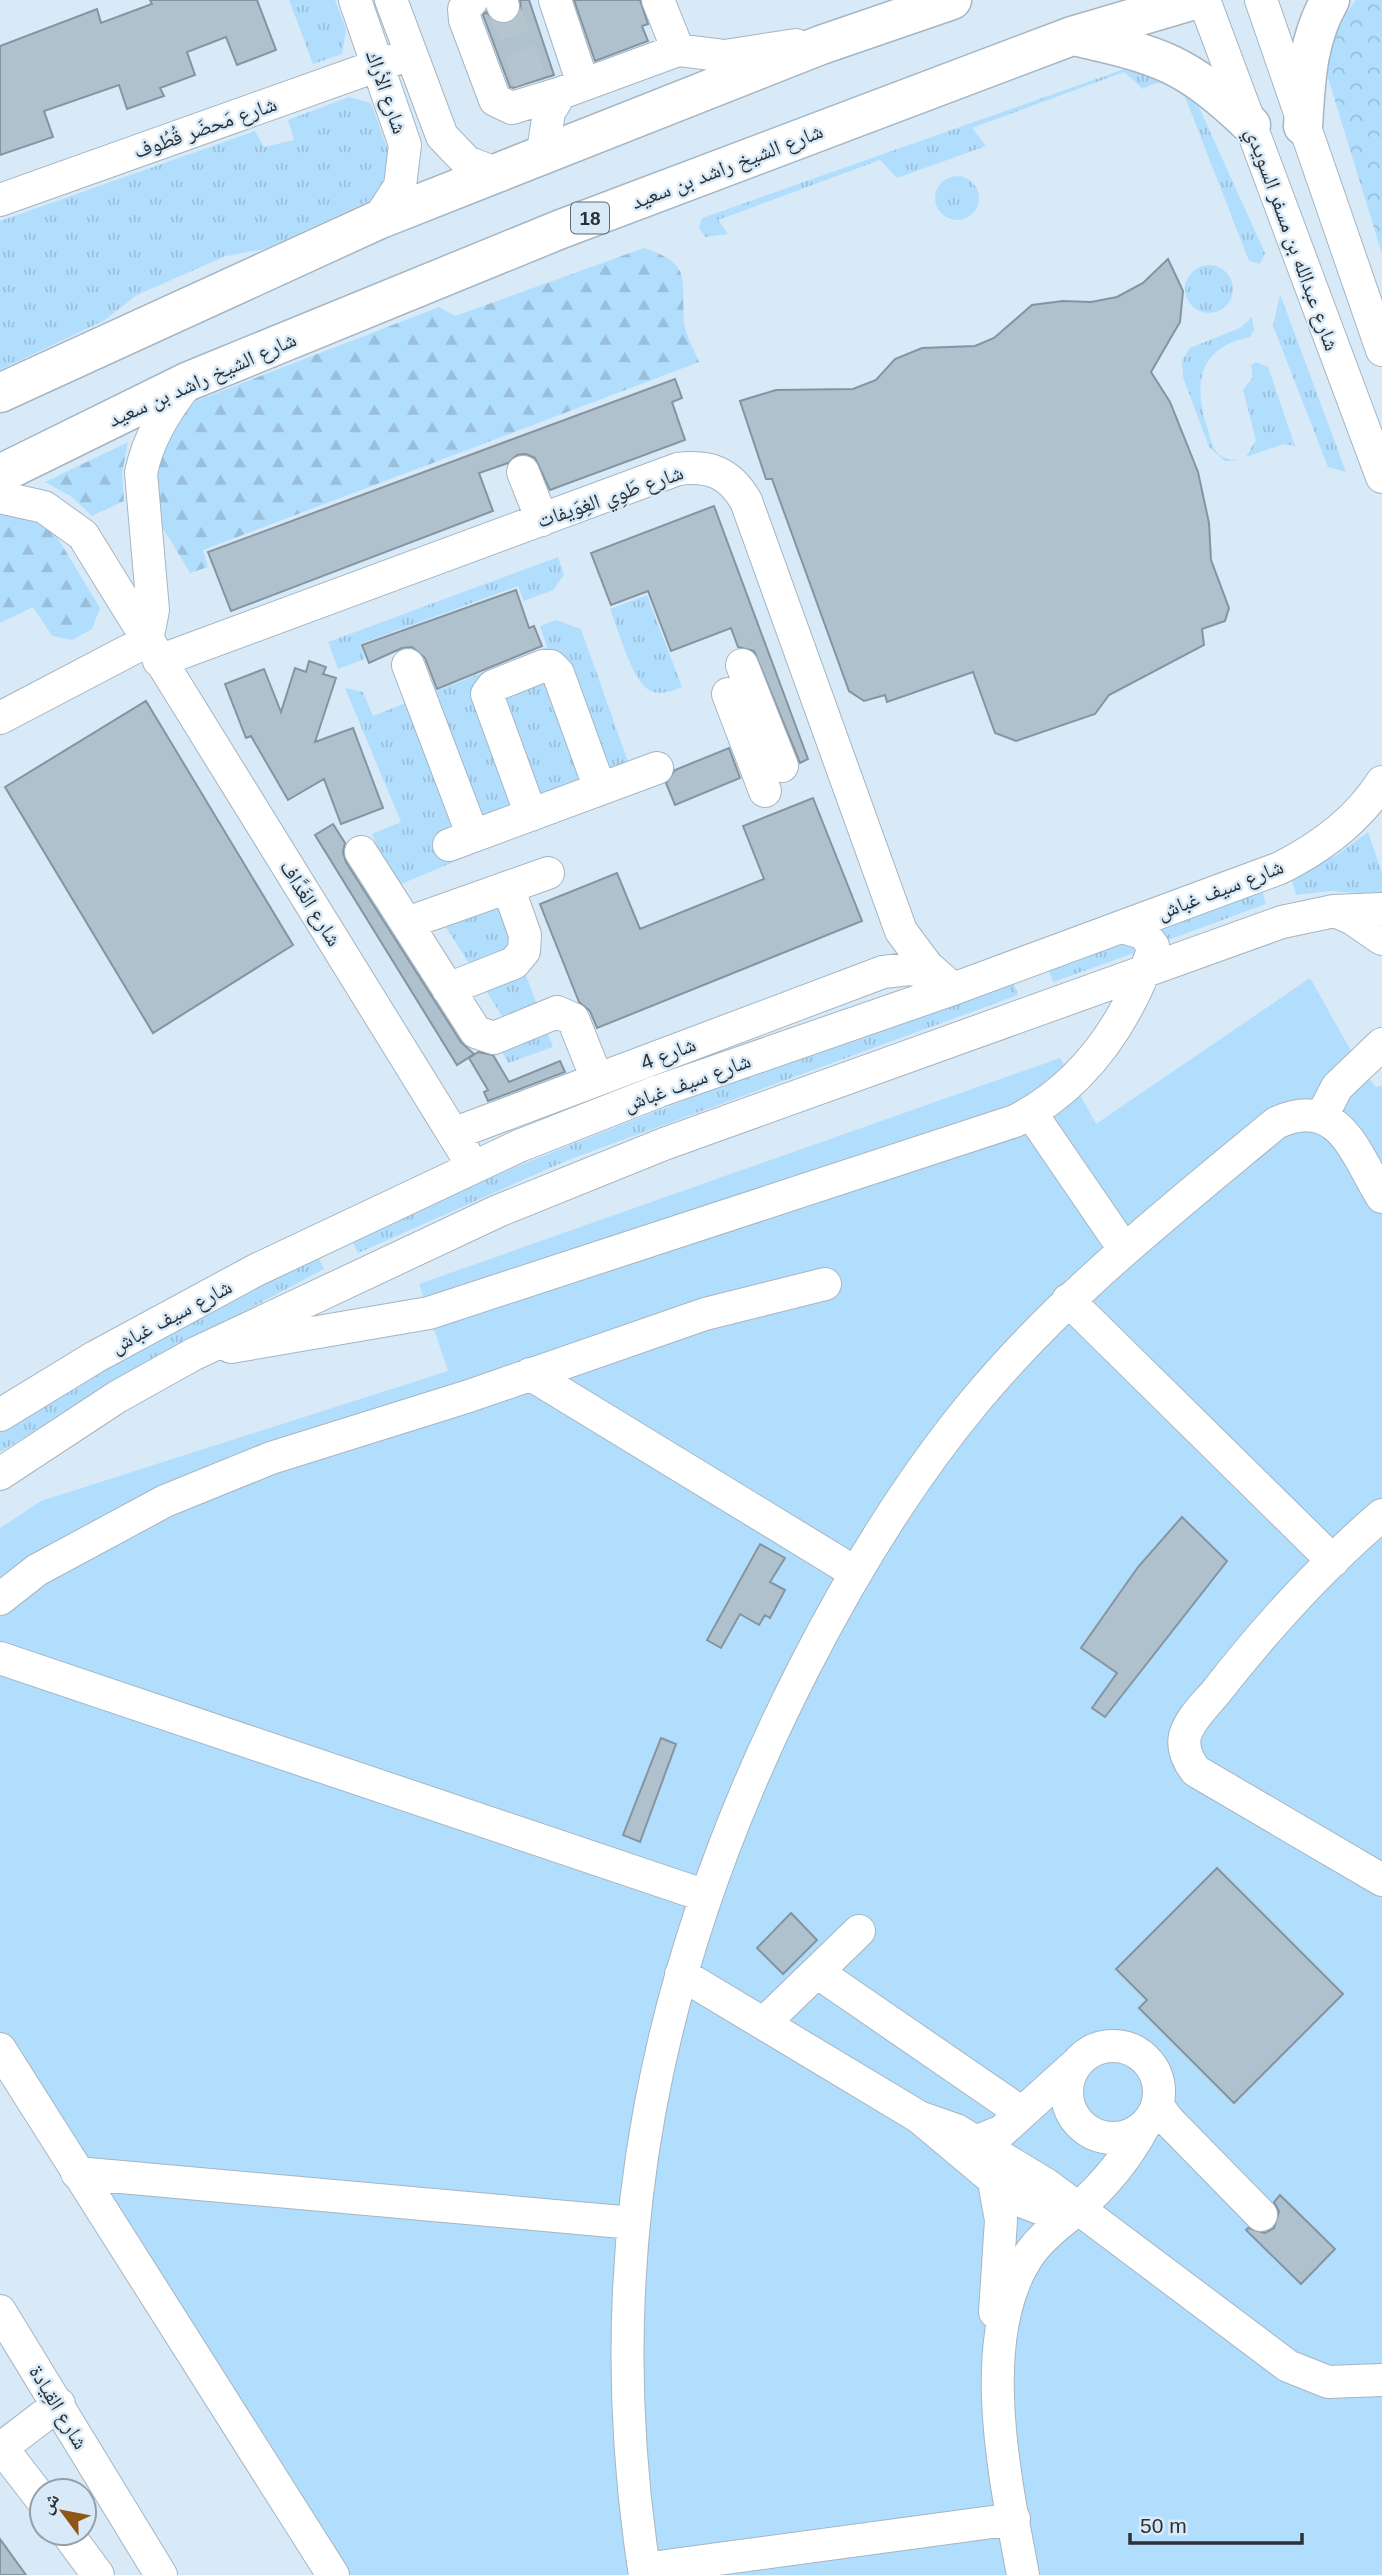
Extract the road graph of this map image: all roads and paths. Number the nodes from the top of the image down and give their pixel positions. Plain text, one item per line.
1 (355, 0) edge
2 (391, 0) edge
3 (472, 0) edge
4 (555, 0) edge
5 (659, 0) edge
6 (952, 0) edge
7 (1194, 0) edge
8 (1204, 0) edge
9 (1261, 0) edge
10 (1330, 0) edge
11 (1072, 36) junction
12 (821, 45) junction
13 (678, 50) junction
14 (410, 54) junction
15 (379, 66) junction
16 (553, 90) junction
17 (1251, 125) junction
18 (1303, 125) junction
19 (542, 158) junction
20 (500, 174) junction
21 (0, 200) edge
22 (378, 220) junction
23 (1382, 350) edge
24 (189, 381) junction
25 (0, 393) edge
26 (523, 472) dead end
27 (0, 474) edge
28 (1382, 477) edge
29 (0, 497) edge
30 (542, 520) junction
31 (153, 651) junction
32 (408, 665) dead end
33 (742, 665) dead end
34 (728, 694) dead end
35 (0, 718) edge
36 (657, 768) dead end
37 (1382, 782) edge
38 (600, 789) junction
39 (531, 815) junction
40 (361, 852) dead end
41 (548, 873) dead end
42 (508, 887) junction
43 (1382, 909) edge
44 (1334, 911) junction
45 (407, 923) junction
46 (1122, 927) junction
47 (901, 931) junction
48 (1382, 939) edge
49 (1144, 971) junction
50 (883, 972) junction
51 (944, 981) junction
52 (448, 989) junction
53 (1382, 1044) edge
54 (597, 1079) junction
55 (1031, 1113) junction
56 (1321, 1118) junction
57 (453, 1134) junction
58 (473, 1166) junction
59 (1382, 1197) edge
60 (1124, 1249) junction
61 (825, 1284) dead end
62 (1068, 1300) junction
63 (194, 1354) junction
64 (530, 1374) junction
65 (0, 1415) edge
66 (0, 1474) edge
67 (1382, 1515) edge
68 (1333, 1561) junction
69 (856, 1573) junction
70 (0, 1599) edge
71 (0, 1658) edge
72 (1382, 1880) edge
73 (706, 1896) junction
74 (859, 1931) dead end
75 (817, 1972) junction
76 (681, 1973) junction
77 (764, 2023) junction
78 (0, 2049) edge
79 (1077, 2063) junction
80 (1022, 2113) junction
81 (919, 2117) junction
82 (1150, 2117) junction
83 (976, 2142) junction
84 (77, 2173) junction
85 (994, 2182) junction
86 (1077, 2209) junction
87 (1257, 2219) dead end
88 (633, 2223) junction
89 (0, 2311) edge
90 (1000, 2333) junction
91 (1382, 2380) edge
92 (59, 2404) junction
93 (1, 2448) edge
94 (28, 2482) edge
95 (1014, 2519) junction
96 (77, 2547) edge
97 (150, 2570) edge
98 (644, 2572) edge
99 (98, 2575) edge
100 (333, 2575) edge
101 (1023, 2575) edge

1 - 15 street, شارع الأراك
2 - 14 street, شارع الأراك
3 - 16 street
4 - 16 street
5 - 13 street
6 - 12 main road
7 - 11 main road, شارع الشيخ راشد بن سعيد / 18
8 - 17 street, شارع عبدالله بن مسفر السويدي
9 - 18 street
10 - 18 main road
11 - 17 main road
11 - 24 main road, شارع الشيخ راشد بن سعيد / 18
12 - 13 street
12 - 19 main road
13 - 16 street
14 - 15 street, شارع مَحضَر قُطُوف
14 - 20 street, شارع الأراك
15 - 21 street, شارع مَحضَر قُطُوف
15 - 22 street, شارع الأراك
16 - 19 street
17 - 28 street, شارع عبدالله بن مسفر السويدي
18 - 23 street
19 - 20 main road
20 - 22 main road
22 - 25 main road
24 - 27 main road, شارع الشيخ راشد بن سعيد / 18
24 - 31 street
26 - 30 street
29 - 31 street, شارع الغَدَّاف
30 - 31 street, شارع طَوِي الغِوَيفات
30 - 47 street, شارع طَوِي الغِوَيفات
31 - 35 street, شارع طَوِي الغِوَيفات
31 - 57 street, شارع الغَدَّاف
32 - 39 street
33 - 34 street
36 - 38 street
37 - 46 street, شارع سيف غباش
38 - 39 street
38 - 39 street
40 - 45 street
41 - 42 street
42 - 45 street
42 - 52 street
43 - 44 street
44 - 48 street
44 - 49 street
45 - 52 street
46 - 49 street
46 - 51 street, شارع سيف غباش
47 - 50 street
47 - 51 street, شارع طَوِي الغِوَيفات
49 - 55 street
49 - 63 street
50 - 51 street, شارع 4
50 - 54 street, شارع 4
51 - 58 street, شارع سيف غباش
52 - 54 street
53 - 56 street
54 - 57 street, شارع 4
55 - 60 street
55 - 63 street
56 - 59 street
56 - 60 street
57 - 58 street, شارع الغَدَّاف
58 - 65 street, شارع سيف غباش
60 - 62 street
61 - 64 street
62 - 68 street
62 - 69 street
63 - 66 street
64 - 69 street
64 - 70 street
67 - 68 street
68 - 72 street
69 - 73 street
71 - 73 street
73 - 76 street
74 - 75 street
75 - 77 street
75 - 80 street
76 - 77 street
76 - 88 street
77 - 81 street
78 - 84 street
79 - 80 street
79 - 82 street
79 - 82 street
80 - 83 street
81 - 83 street
81 - 85 street
82 - 86 street
82 - 87 street
83 - 86 street
84 - 88 street
84 - 100 street
85 - 86 street
85 - 90 street
86 - 90 street
86 - 91 street
88 - 98 street
89 - 92 street, شارع القِيادة
90 - 95 street
92 - 93 street
92 - 97 street, شارع القِيادة
93 - 94 street
95 - 98 street
95 - 101 street
96 - 99 street

